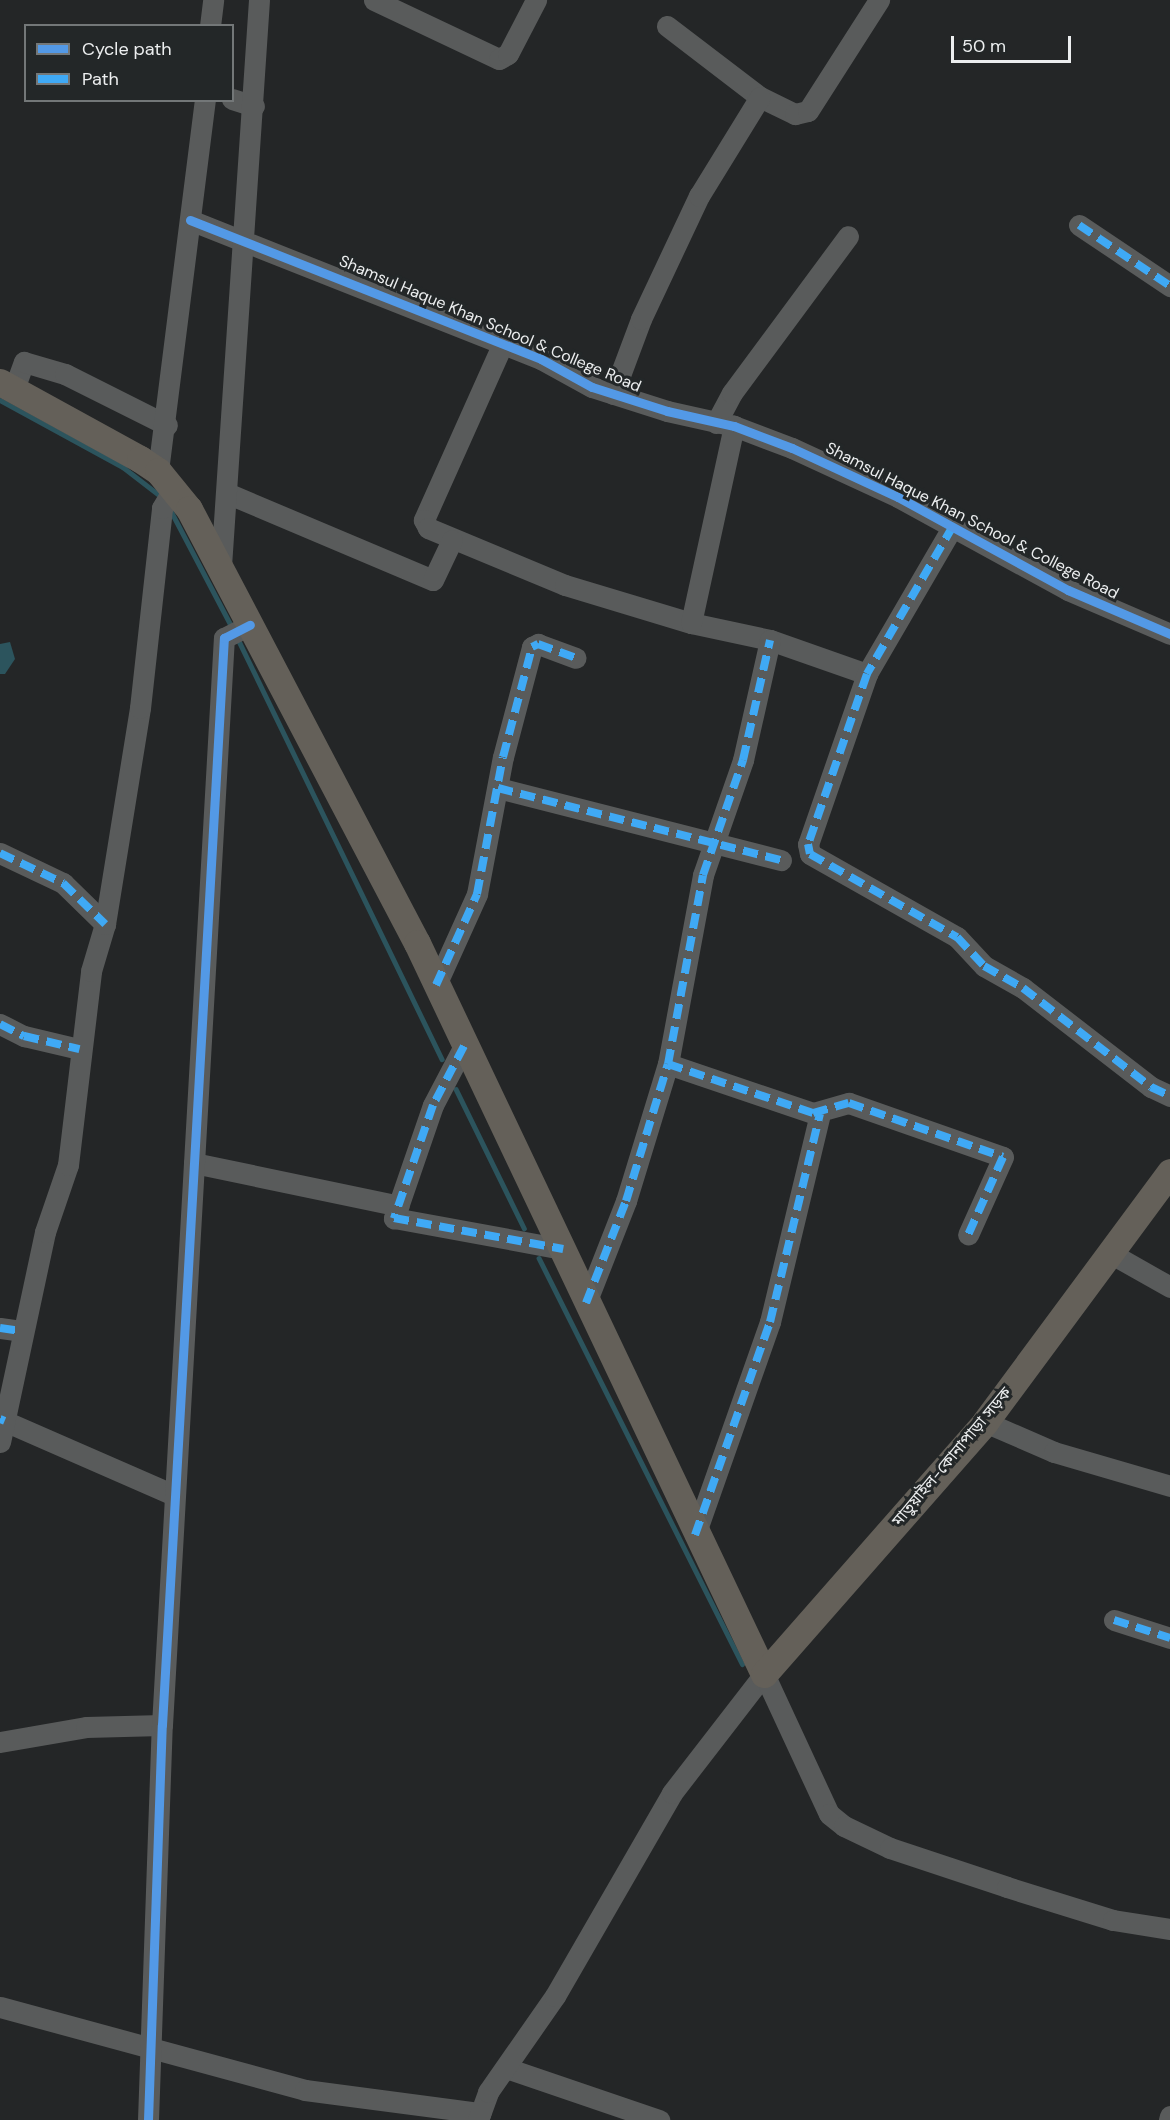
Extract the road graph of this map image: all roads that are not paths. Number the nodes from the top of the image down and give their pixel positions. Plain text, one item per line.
1 (213, 0) edge
2 (259, 0) edge
3 (374, 0) edge
4 (536, 0) edge
5 (879, 0) edge
6 (210, 24) edge
7 (667, 26) dead end
8 (760, 97) junction
9 (234, 100) edge
10 (205, 102) edge
11 (254, 106) junction
12 (190, 220) junction
13 (1079, 225) dead end
14 (848, 236) dead end
15 (246, 240) junction
16 (1170, 286) edge
17 (503, 343) junction
18 (7, 386) edge
19 (613, 394) junction
20 (167, 425) junction
21 (725, 425) junction
22 (166, 491) junction
23 (229, 494) junction
24 (953, 526) junction
25 (452, 540) junction
26 (221, 566) junction
27 (691, 623) junction
28 (238, 631) junction
29 (1170, 634) edge
30 (770, 640) junction
31 (576, 658) dead end
32 (867, 674) junction
33 (498, 788) junction
34 (712, 842) junction
35 (0, 853) edge
36 (781, 860) dead end
37 (105, 924) junction
38 (436, 985) junction
39 (0, 1024) edge
40 (464, 1046) junction
41 (79, 1049) junction
42 (668, 1064) junction
43 (1170, 1096) edge
44 (820, 1114) junction
45 (194, 1163) junction
46 (1170, 1172) edge
47 (399, 1206) junction
48 (968, 1235) dead end
49 (563, 1249) junction
50 (1110, 1253) junction
51 (1170, 1287) edge
52 (586, 1303) junction
53 (0, 1328) edge
54 (21, 1331) junction
55 (3, 1420) edge
56 (985, 1422) junction
57 (0, 1442) edge
58 (1170, 1486) edge
59 (174, 1495) junction
60 (695, 1535) junction
61 (1114, 1620) dead end
62 (1170, 1638) edge
63 (764, 1674) junction
64 (162, 1725) junction
65 (0, 1742) edge
66 (1170, 1929) edge
67 (0, 2007) edge
68 (154, 2048) junction
69 (506, 2068) junction
70 (479, 2117) edge
71 (148, 2120) edge
72 (659, 2120) edge

1 - 6 street
2 - 11 street
3 - 4 street
5 - 8 street
7 - 8 street
8 - 19 street
9 - 11 street
10 - 12 street
11 - 15 street
12 - 15 street, Shamsul Haque Khan School & College Road
12 - 20 street
13 - 16 street
14 - 21 street
15 - 17 street, Shamsul Haque Khan School & College Road
15 - 23 street
17 - 19 street, Shamsul Haque Khan School & College Road
17 - 25 street
18 - 20 street
18 - 22 main road
19 - 21 street, Shamsul Haque Khan School & College Road
20 - 22 street
21 - 24 street, Shamsul Haque Khan School & College Road
21 - 27 street
22 - 26 main road
22 - 37 street
23 - 25 street
23 - 26 street
24 - 29 street, Shamsul Haque Khan School & College Road
24 - 32 street
25 - 27 street
26 - 28 main road
27 - 30 street
28 - 38 main road
28 - 45 street
30 - 32 street
30 - 34 street
31 - 33 street
32 - 43 street
33 - 34 street
33 - 38 street
34 - 36 street
34 - 42 street
35 - 37 street
37 - 41 street
38 - 40 main road
39 - 41 street
40 - 47 street
40 - 49 main road
41 - 54 street
42 - 44 street
42 - 52 street
44 - 48 street
44 - 60 street
45 - 47 street
45 - 59 street
46 - 50 main road, মাতুয়াইল-কোনাপাড়া সড়ক
47 - 49 street
49 - 52 main road
50 - 51 street
50 - 56 main road, মাতুয়াইল-কোনাপাড়া সড়ক
52 - 60 main road
53 - 54 street
54 - 55 street
55 - 57 street
55 - 59 street
56 - 58 street
56 - 63 main road, মাতুয়াইল-কোনাপাড়া সড়ক
59 - 64 street
60 - 63 main road
61 - 62 street
63 - 66 street
63 - 69 street
64 - 65 street
64 - 68 street
67 - 68 street
68 - 70 street
68 - 71 street
69 - 70 street
69 - 72 street

